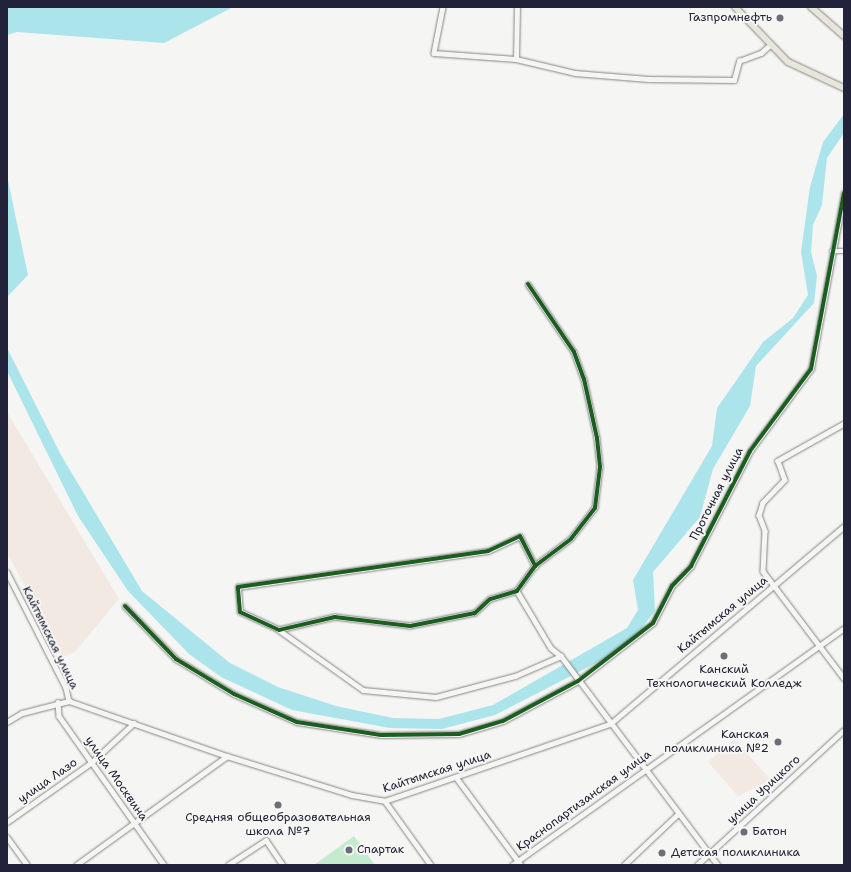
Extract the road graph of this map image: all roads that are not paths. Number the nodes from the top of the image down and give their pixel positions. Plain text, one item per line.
1 (443, 7) edge
2 (516, 7) edge
3 (735, 7) edge
4 (811, 7) edge
5 (844, 36) edge
6 (770, 45) junction
7 (516, 59) junction
8 (844, 88) edge
9 (844, 193) edge
10 (832, 251) junction
11 (844, 251) edge
12 (528, 284) dead end
13 (844, 424) edge
14 (844, 526) edge
15 (535, 566) junction
16 (7, 572) edge
17 (774, 585) junction
18 (517, 590) junction
19 (125, 606) dead end
20 (844, 628) edge
21 (280, 630) junction
22 (819, 645) junction
23 (561, 656) junction
24 (844, 678) edge
25 (578, 680) junction
26 (69, 701) junction
27 (58, 702) junction
28 (7, 722) edge
29 (134, 723) junction
30 (610, 724) junction
31 (844, 730) edge
32 (227, 756) junction
33 (92, 762) junction
34 (645, 770) junction
35 (456, 777) junction
36 (385, 801) junction
37 (678, 814) junction
38 (7, 822) edge
39 (135, 823) junction
40 (7, 836) edge
41 (709, 854) junction
42 (520, 863) edge
43 (27, 865) edge
44 (76, 865) edge
45 (164, 865) edge
46 (228, 865) edge
47 (284, 865) edge
48 (431, 865) edge
49 (512, 865) edge
50 (624, 865) edge
51 (697, 865) edge
52 (718, 865) edge

1 - 7 street
2 - 7 street
3 - 6 main road
4 - 5 main road
6 - 7 street
6 - 8 main road
9 - 10 street, Проточная улица
10 - 11 street
10 - 25 street, Проточная улица
12 - 15 street
13 - 17 street
14 - 17 street, Кайтымская улица
15 - 18 street
15 - 21 street
16 - 26 street, Кайтымская улица
17 - 22 street
17 - 30 street, Кайтымская улица
18 - 21 street
18 - 23 street
19 - 25 street, Проточная улица
20 - 22 street, Краснопартизанская улица
21 - 23 street
22 - 24 street
22 - 34 street, Краснопартизанская улица
23 - 25 street
25 - 30 street
26 - 27 street
26 - 29 street, Кайтымская улица
27 - 28 street
27 - 33 street, улица Москвина
29 - 32 street, Кайтымская улица
29 - 33 street, улица Лазо
30 - 34 street
30 - 35 street, Кайтымская улица
31 - 41 street, улица Урицкого
32 - 36 street, Кайтымская улица
32 - 39 street
33 - 38 street, улица Лазо
33 - 39 street, улица Москвина
34 - 37 street
34 - 42 street, Краснопартизанская улица
35 - 36 street, Кайтымская улица
35 - 42 street
36 - 48 street
37 - 41 street
37 - 50 street
39 - 44 street
39 - 45 street, улица Москвина
40 - 43 street
41 - 51 street, улица Урицкого
41 - 52 street
42 - 49 street, Краснопартизанская улица
46 - 47 street

